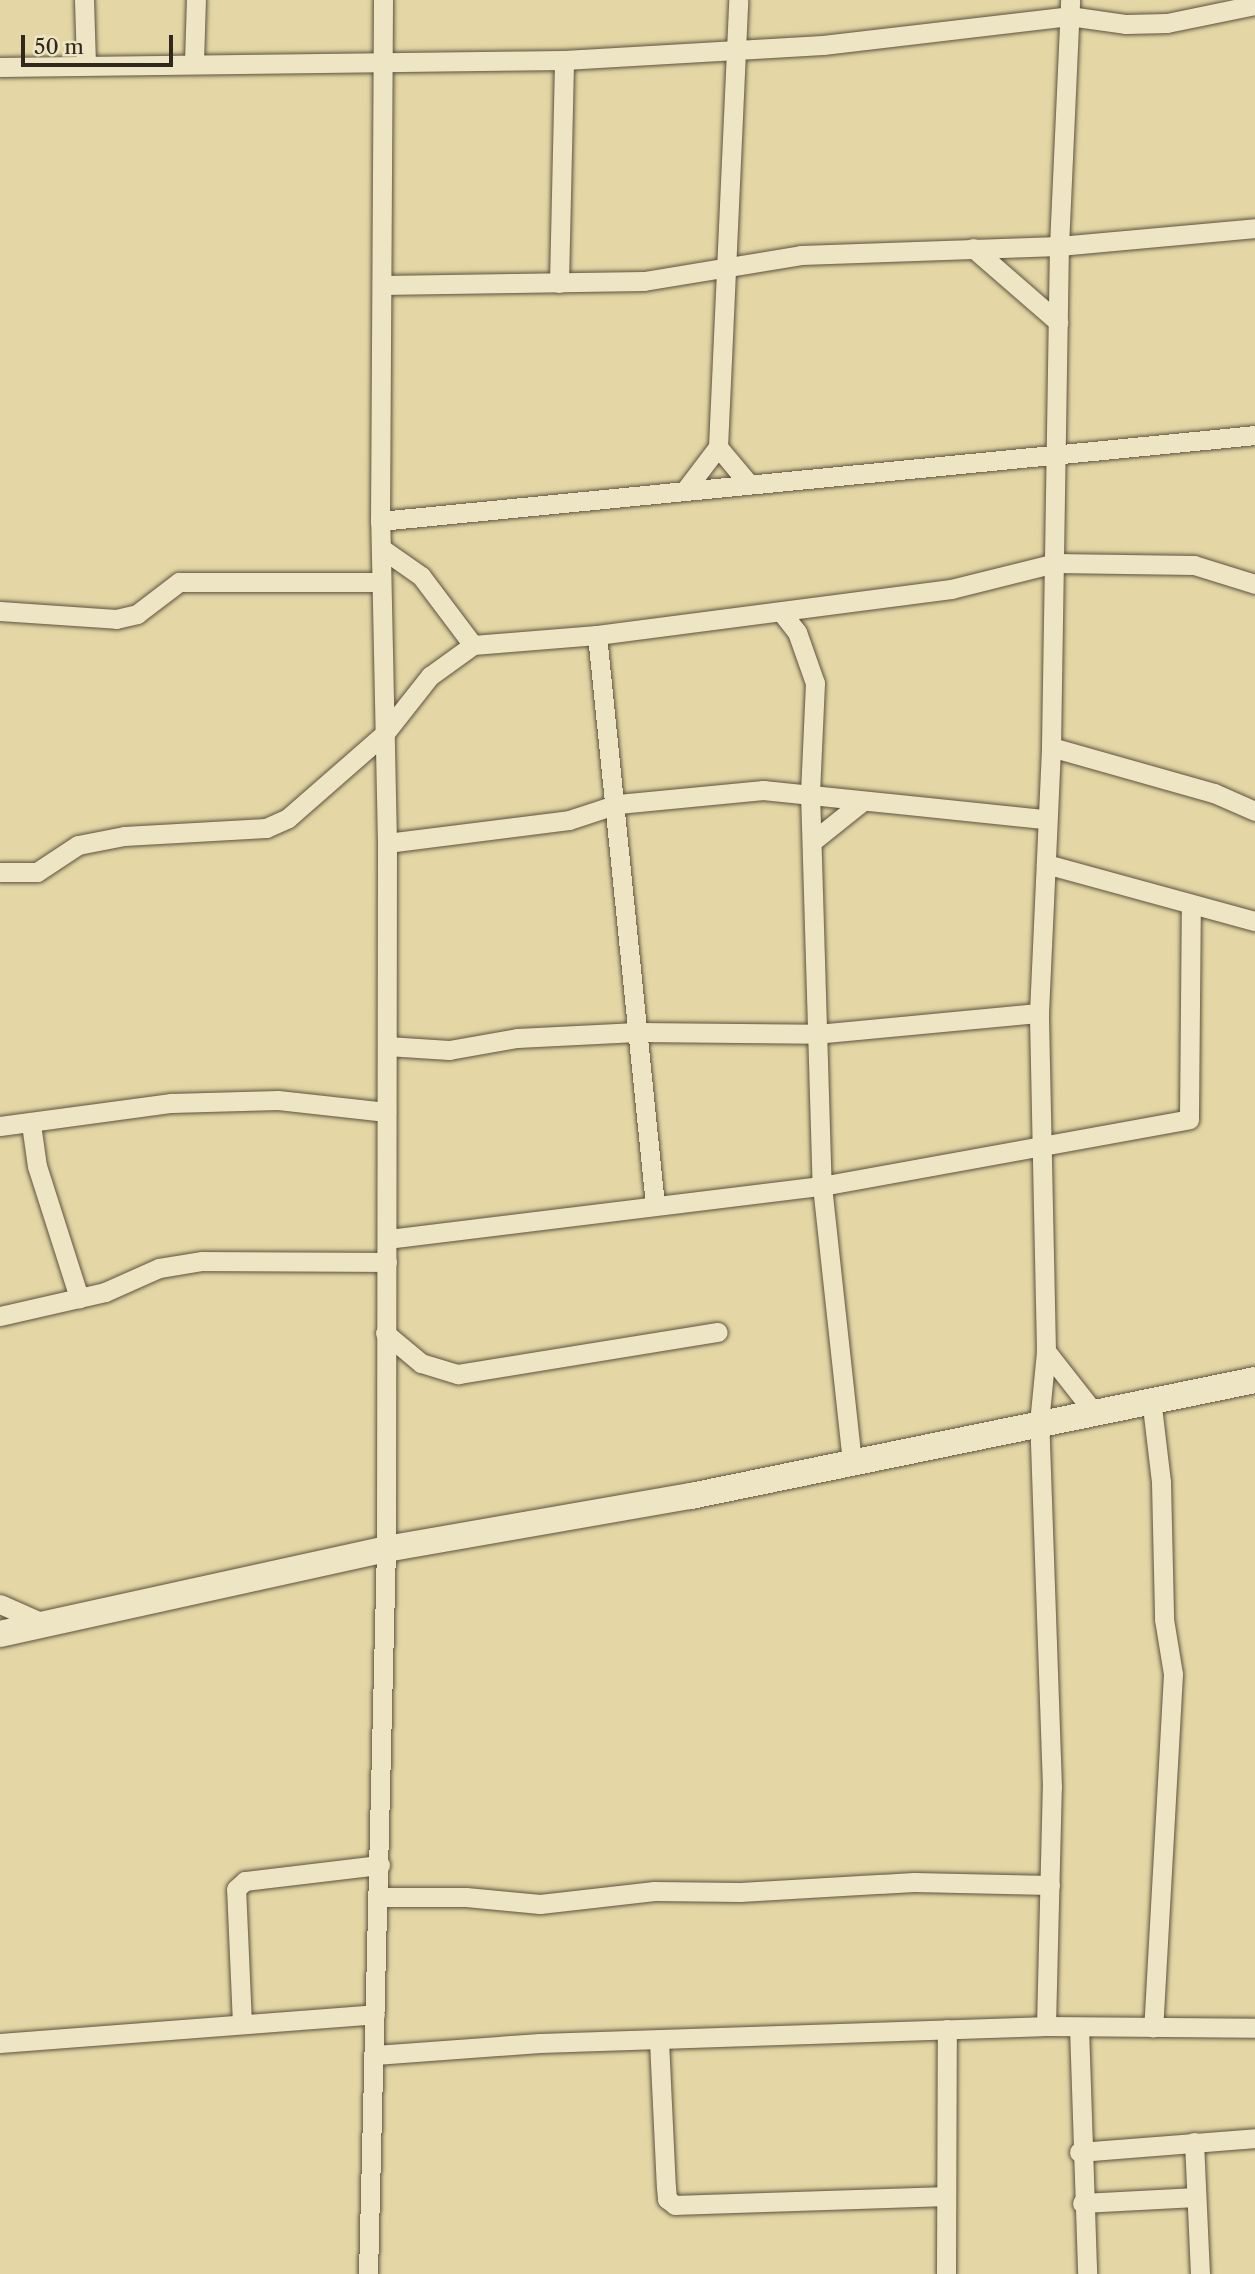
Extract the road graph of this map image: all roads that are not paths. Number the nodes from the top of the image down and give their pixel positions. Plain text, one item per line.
1 (84, 0) edge
2 (195, 0) edge
3 (383, 0) edge
4 (738, 0) edge
5 (1255, 5) edge
6 (1070, 8) edge
7 (736, 48) junction
8 (564, 60) junction
9 (194, 62) junction
10 (382, 63) junction
11 (86, 64) junction
12 (0, 67) edge
13 (1255, 228) edge
14 (1059, 246) junction
15 (973, 248) junction
16 (724, 271) junction
17 (559, 283) junction
18 (382, 285) junction
19 (1058, 322) junction
20 (1255, 435) edge
21 (718, 447) junction
22 (1057, 453) junction
23 (749, 484) junction
24 (686, 489) junction
25 (380, 522) junction
26 (381, 548) junction
27 (1055, 563) junction
28 (381, 582) junction
29 (1255, 584) edge
30 (0, 611) edge
31 (782, 613) junction
32 (597, 635) junction
33 (473, 645) junction
34 (384, 733) junction
35 (1051, 747) junction
36 (810, 792) junction
37 (863, 801) junction
38 (618, 804) junction
39 (1255, 811) edge
40 (1046, 820) junction
41 (813, 841) junction
42 (387, 843) junction
43 (1046, 864) junction
44 (0, 872) edge
45 (1191, 905) junction
46 (1255, 921) edge
47 (1039, 1013) junction
48 (637, 1032) junction
49 (816, 1034) junction
50 (387, 1046) junction
51 (386, 1112) junction
52 (31, 1124) junction
53 (0, 1126) edge
54 (1040, 1148) junction
55 (822, 1186) junction
56 (655, 1205) junction
57 (388, 1239) junction
58 (387, 1262) junction
59 (79, 1298) junction
60 (0, 1316) edge
61 (718, 1332) dead end
62 (385, 1334) junction
63 (1046, 1352) junction
64 (1255, 1380) edge
65 (1151, 1398) junction
66 (1093, 1411) junction
67 (1039, 1423) junction
68 (852, 1462) junction
69 (386, 1549) junction
70 (0, 1604) edge
71 (46, 1624) junction
72 (0, 1634) edge
73 (380, 1865) junction
74 (1050, 1885) junction
75 (379, 1897) junction
76 (375, 2014) junction
77 (242, 2024) junction
78 (1046, 2025) junction
79 (1079, 2027) junction
80 (1153, 2027) junction
81 (1255, 2028) edge
82 (947, 2029) junction
83 (659, 2041) junction
84 (0, 2043) edge
85 (375, 2055) junction
86 (1255, 2138) edge
87 (1194, 2143) junction
88 (1079, 2152) junction
89 (946, 2196) junction
90 (1196, 2197) junction
91 (1082, 2203) junction
92 (368, 2274) edge
93 (946, 2274) edge
94 (1087, 2274) edge
95 (1200, 2274) edge

1 - 11 street
2 - 9 street
3 - 10 street
4 - 7 street
5 - 6 street
6 - 7 street
6 - 14 street
7 - 8 street
7 - 16 street
8 - 10 street
8 - 17 street
9 - 10 street
9 - 11 street
10 - 18 street
11 - 12 street
13 - 14 street
14 - 15 street
14 - 19 street
15 - 16 street
15 - 19 street
16 - 17 street
16 - 21 street
17 - 18 street
18 - 25 street
19 - 22 street
20 - 22 street
21 - 23 street
21 - 24 street
22 - 23 street
22 - 27 street
23 - 24 street
24 - 25 street
25 - 26 street
26 - 28 street
26 - 33 street
27 - 29 street
27 - 31 street
27 - 35 street
28 - 30 street
28 - 34 street
31 - 32 street
31 - 36 street
32 - 33 street
32 - 38 street
33 - 34 street
34 - 42 street
34 - 44 street
35 - 39 street
35 - 40 street
36 - 37 street
36 - 38 street
36 - 41 street
37 - 40 street
37 - 41 street
38 - 42 street
38 - 48 street
40 - 43 street
41 - 49 street
42 - 50 street
43 - 45 street
43 - 47 street
45 - 46 street
45 - 54 street
47 - 49 street
47 - 54 street
48 - 49 street
48 - 50 street
48 - 56 street
49 - 55 street
50 - 51 street
51 - 52 street
51 - 57 street
52 - 53 street
52 - 59 street
54 - 55 street
54 - 63 street
55 - 56 street
55 - 68 street
56 - 57 street
57 - 58 street
58 - 59 street
58 - 62 street
59 - 60 street
61 - 62 street
62 - 69 street
63 - 66 street
63 - 67 street
64 - 65 street
65 - 66 street
65 - 80 street
66 - 67 street
67 - 68 street
67 - 74 street
68 - 69 street
69 - 71 street
69 - 73 street
70 - 71 street
71 - 72 street
73 - 75 street
73 - 77 street
74 - 75 street
74 - 78 street
75 - 76 street
76 - 77 street
76 - 85 street
77 - 84 street
78 - 79 street
78 - 82 street
79 - 80 street
79 - 88 street
80 - 81 street
82 - 83 street
82 - 89 street
83 - 85 street
83 - 89 street
85 - 92 street
86 - 87 street
87 - 88 street
87 - 90 street
88 - 91 street
89 - 93 street
90 - 91 street
90 - 95 street
91 - 94 street

